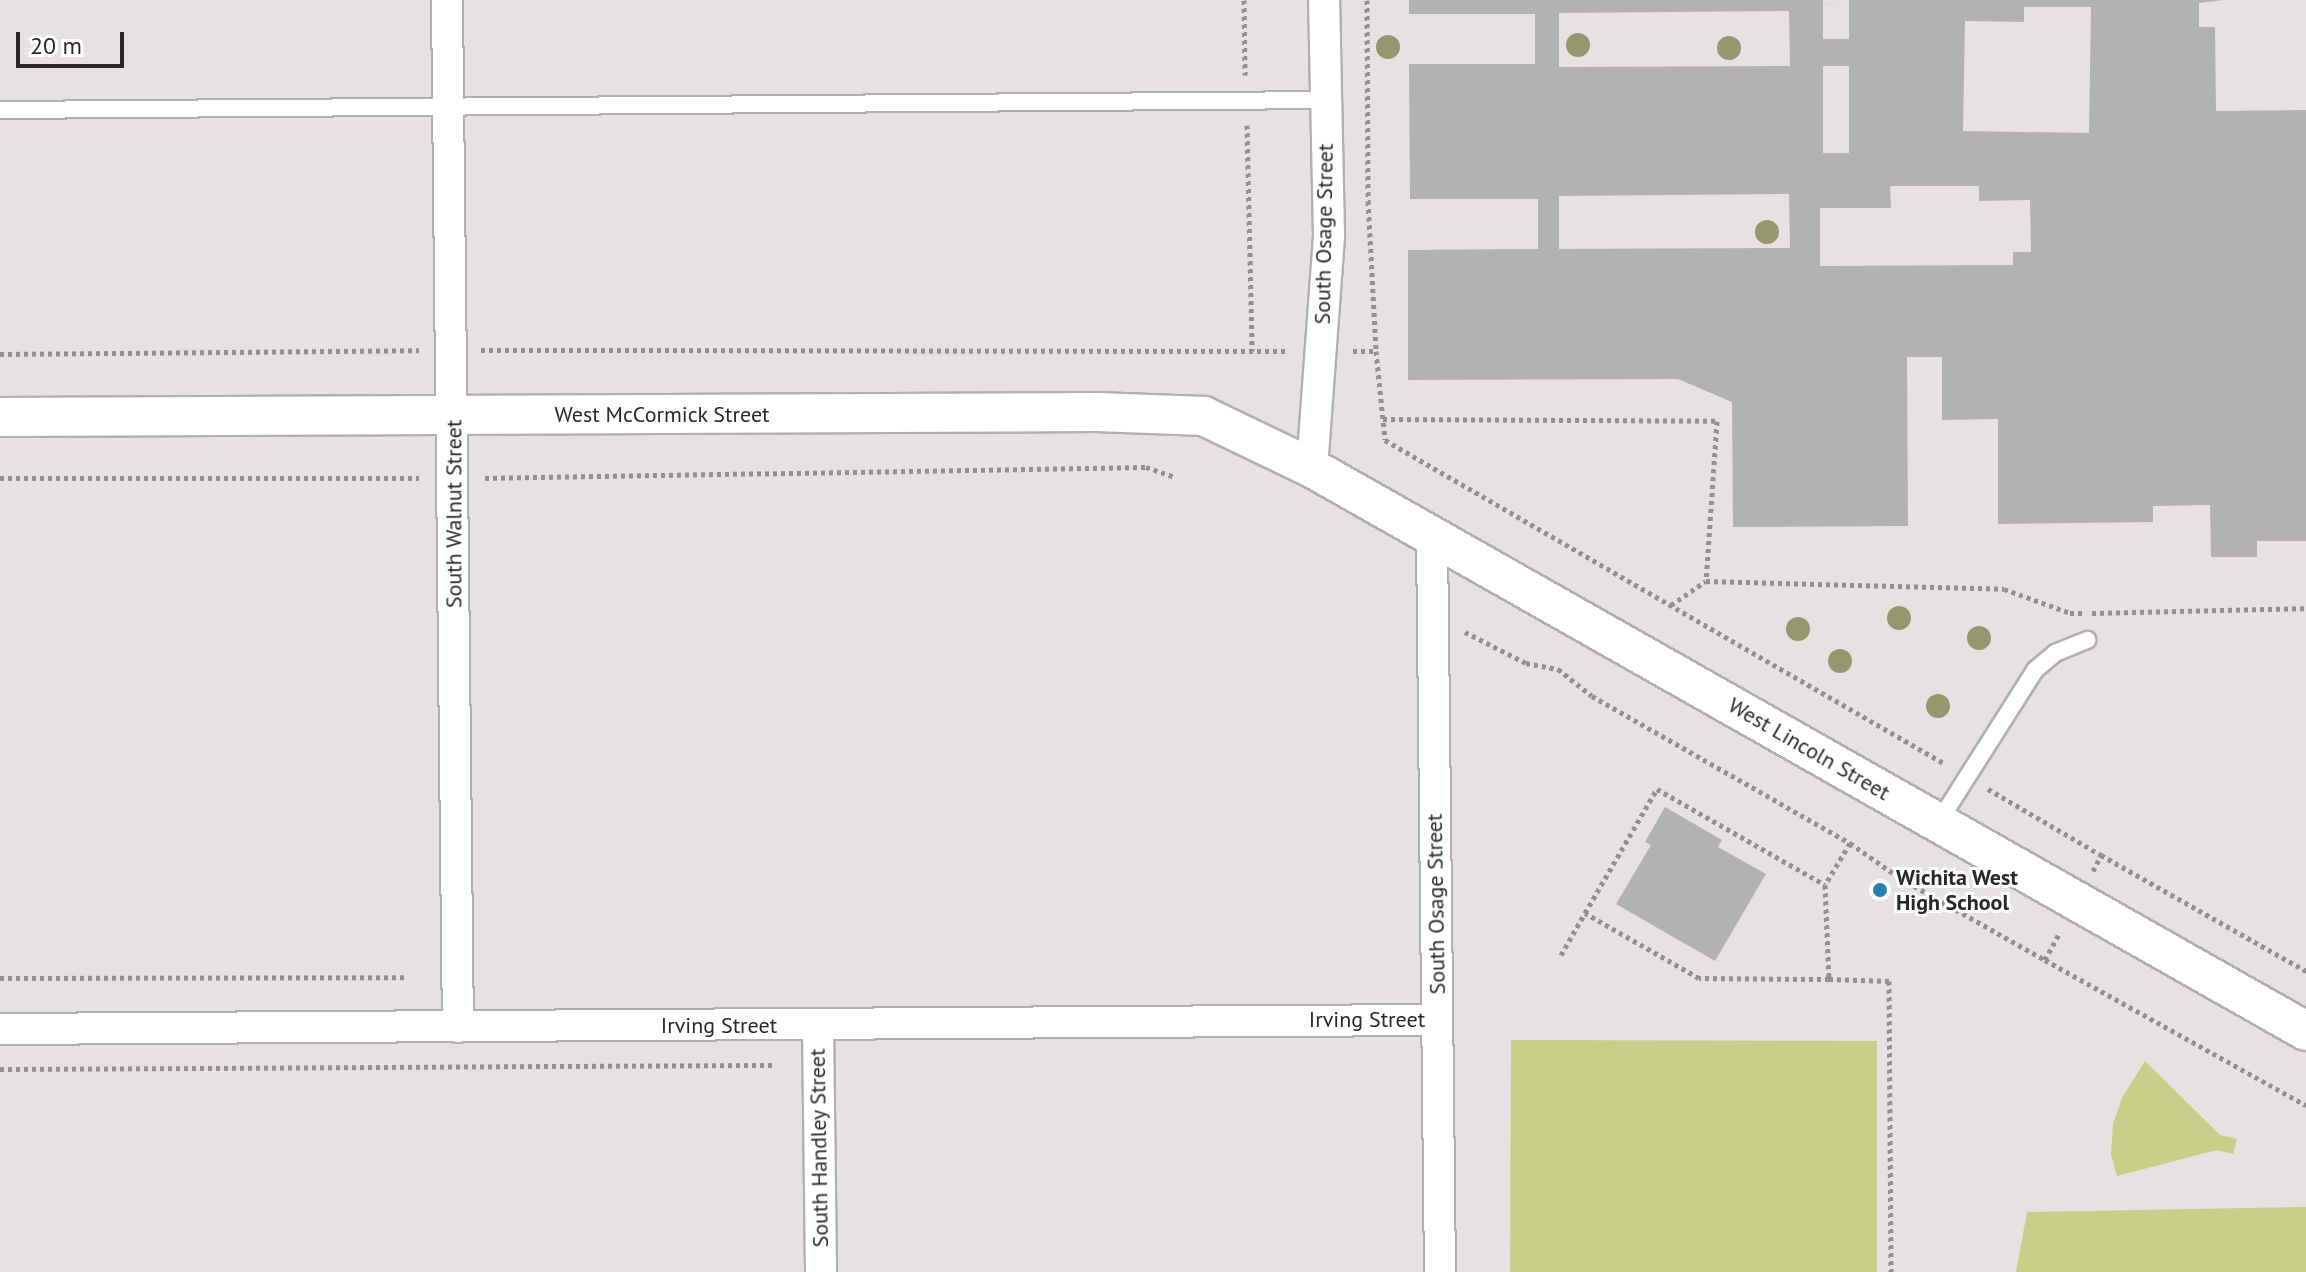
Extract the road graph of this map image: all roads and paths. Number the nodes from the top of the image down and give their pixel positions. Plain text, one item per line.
1 (447, 0) edge
2 (1244, 0) edge
3 (1324, 0) edge
4 (1367, 0) edge
5 (1326, 100) junction
6 (1246, 101) junction
7 (449, 106) junction
8 (0, 110) edge
9 (452, 350) junction
10 (1252, 351) junction
11 (1321, 351) junction
12 (1376, 351) junction
13 (0, 354) edge
14 (453, 416) junction
15 (0, 417) edge
16 (1383, 419) junction
17 (1312, 468) junction
18 (1175, 477) dead end
19 (0, 478) edge
20 (453, 478) junction
21 (1432, 536) junction
22 (1706, 581) junction
23 (1671, 605) junction
24 (2306, 608) edge
25 (1433, 616) junction
26 (2088, 640) dead end
27 (1967, 777) junction
28 (1938, 823) junction
29 (2101, 855) dead end
30 (1825, 885) junction
31 (1585, 913) junction
32 (1561, 955) dead end
33 (2045, 960) dead end
34 (407, 977) dead end
35 (0, 978) edge
36 (1829, 979) junction
37 (1437, 1020) junction
38 (818, 1025) junction
39 (458, 1027) junction
40 (0, 1029) edge
41 (2306, 1031) edge
42 (776, 1065) dead end
43 (0, 1069) edge
44 (2306, 1105) edge
45 (821, 1272) edge
46 (1440, 1272) edge
47 (1891, 1272) edge

1 - 7 street, South Walnut Street
2 - 6 path
3 - 5 street, South Osage Street
4 - 12 path
5 - 6 lane
5 - 11 street, South Osage Street
6 - 7 lane
6 - 10 path
7 - 8 lane
7 - 9 street, South Walnut Street
9 - 10 path
9 - 13 path
9 - 14 street, South Walnut Street
10 - 11 path
11 - 12 path
11 - 17 street, South Osage Street
12 - 16 path
14 - 15 street, West McCormick Street
14 - 17 street, West McCormick Street
14 - 20 street, South Walnut Street
16 - 22 path
16 - 23 path
17 - 21 street, West Lincoln Street
18 - 20 path
19 - 20 path
20 - 39 street, South Walnut Street
21 - 25 street, South Osage Street
21 - 28 street, West Lincoln Street
22 - 23 path
22 - 24 path
23 - 27 path
25 - 30 path
25 - 37 street, South Osage Street
26 - 27 lane
27 - 28 lane
27 - 29 path
28 - 41 street, West Lincoln Street
30 - 31 path
30 - 36 path
31 - 32 path
31 - 36 path
33 - 44 path
34 - 35 path
36 - 47 path
37 - 38 street, Irving Street
37 - 46 street, South Osage Street
38 - 39 street, Irving Street
38 - 45 street, South Handley Street
39 - 40 street, Irving Street
42 - 43 path

